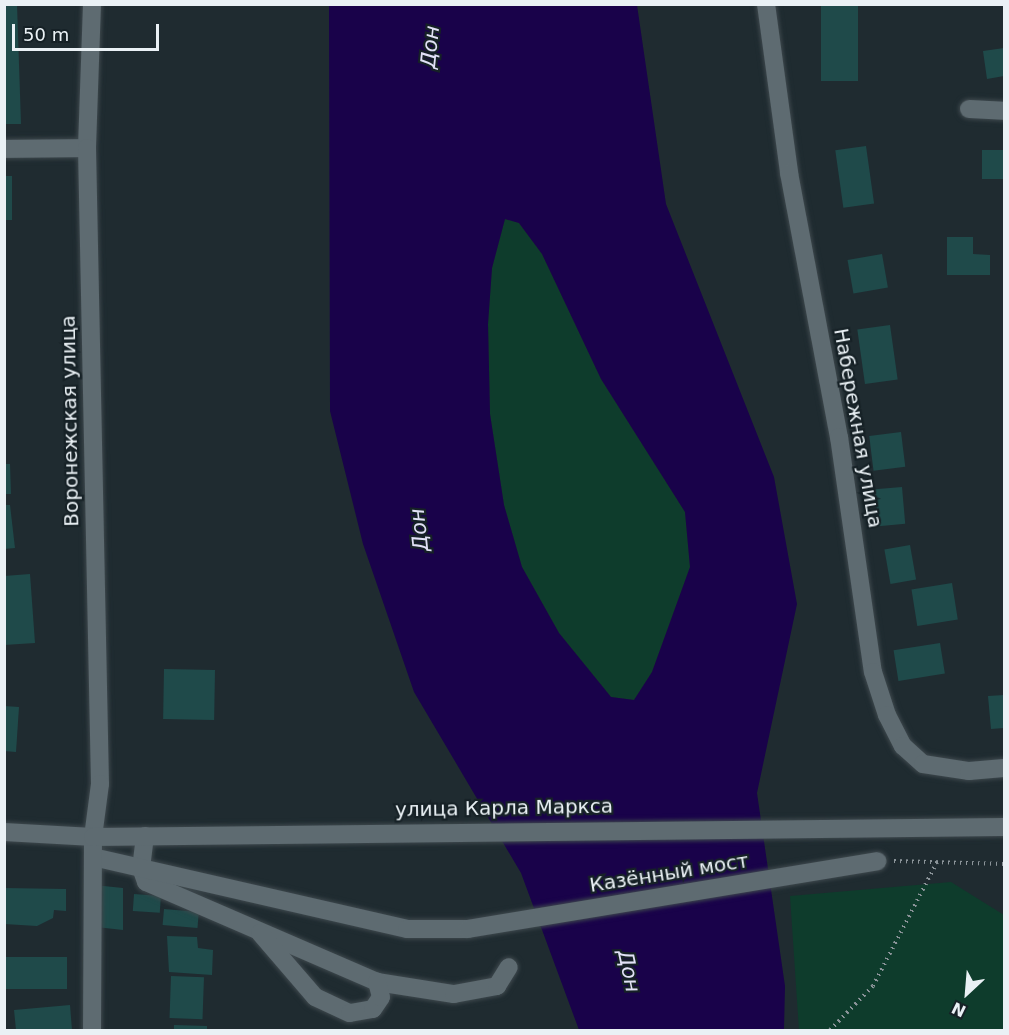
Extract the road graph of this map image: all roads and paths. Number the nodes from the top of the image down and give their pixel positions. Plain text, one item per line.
1 (92, 4) edge
2 (766, 4) edge
3 (969, 109) dead end
4 (1005, 111) edge
5 (87, 148) junction
6 (4, 149) edge
7 (1005, 768) edge
8 (1005, 827) edge
9 (4, 832) edge
10 (145, 836) junction
11 (93, 837) junction
12 (93, 857) junction
13 (938, 860) junction
14 (878, 861) joint
15 (1005, 864) edge
16 (141, 868) junction
17 (259, 931) junction
18 (509, 967) dead end
19 (377, 982) junction
20 (92, 1030) edge
21 (831, 1030) edge

1 - 5 street, Воронежская улица
2 - 7 street, Набережная улица
3 - 4 street
5 - 6 street
5 - 11 street, Воронежская улица
8 - 10 street, улица Карла Маркса
9 - 11 street, улица Карла Маркса
10 - 11 street, улица Карла Маркса
10 - 16 street
11 - 12 street, Воронежская улица
12 - 16 street
12 - 20 street, Воронежская улица
13 - 14 path
13 - 15 path
13 - 21 path
14 - 16 street, Казённый мост
16 - 17 street
17 - 19 street
17 - 19 street
18 - 19 street

